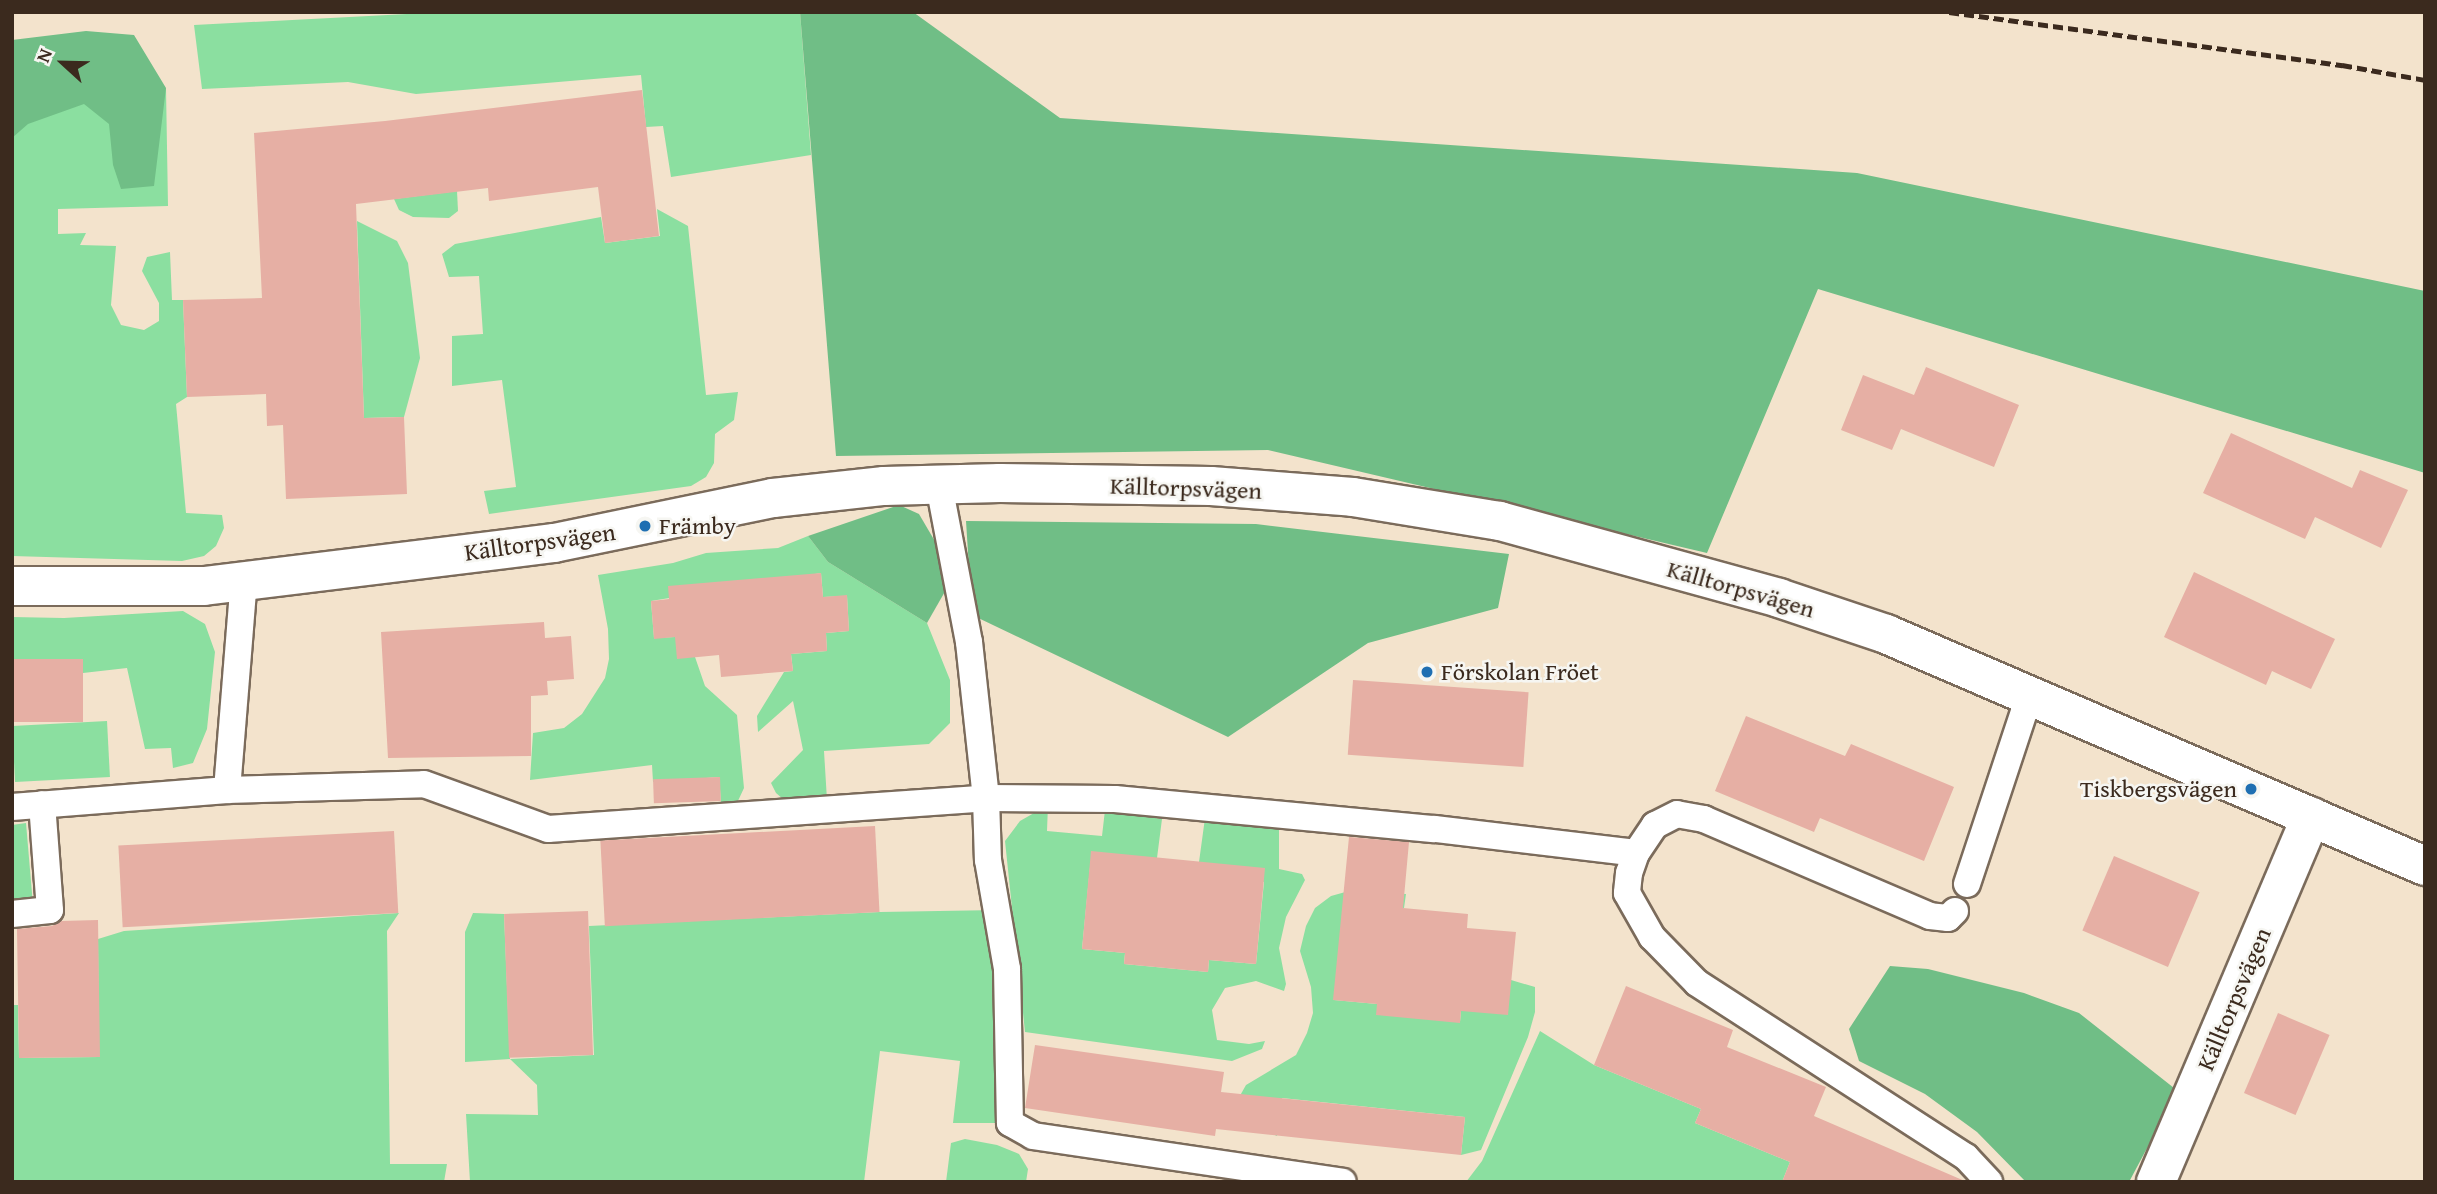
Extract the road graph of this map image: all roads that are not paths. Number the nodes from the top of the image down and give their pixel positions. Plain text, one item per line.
1 (939, 485) junction
2 (244, 580) junction
3 (12, 586) edge
4 (2031, 694) junction
5 (227, 790) junction
6 (986, 798) junction
7 (42, 804) junction
8 (12, 807) edge
9 (2311, 816) junction
10 (1636, 853) junction
11 (2425, 866) edge
12 (1966, 884) dead end
13 (1955, 911) dead end
14 (12, 914) edge
15 (1343, 1182) edge
16 (1989, 1182) edge
17 (2156, 1182) edge

1 - 2 street, Källtorpsvägen
1 - 4 street, Källtorpsvägen
1 - 6 lane
2 - 3 street, Källtorpsvägen
2 - 5 lane
4 - 9 street, Källtorpsvägen
4 - 12 lane
5 - 6 lane
5 - 7 lane
6 - 10 lane
6 - 15 lane
7 - 8 lane
7 - 14 lane
9 - 11 street, Källtorpsvägen
9 - 17 street, Källtorpsvägen
10 - 13 lane
10 - 16 lane

